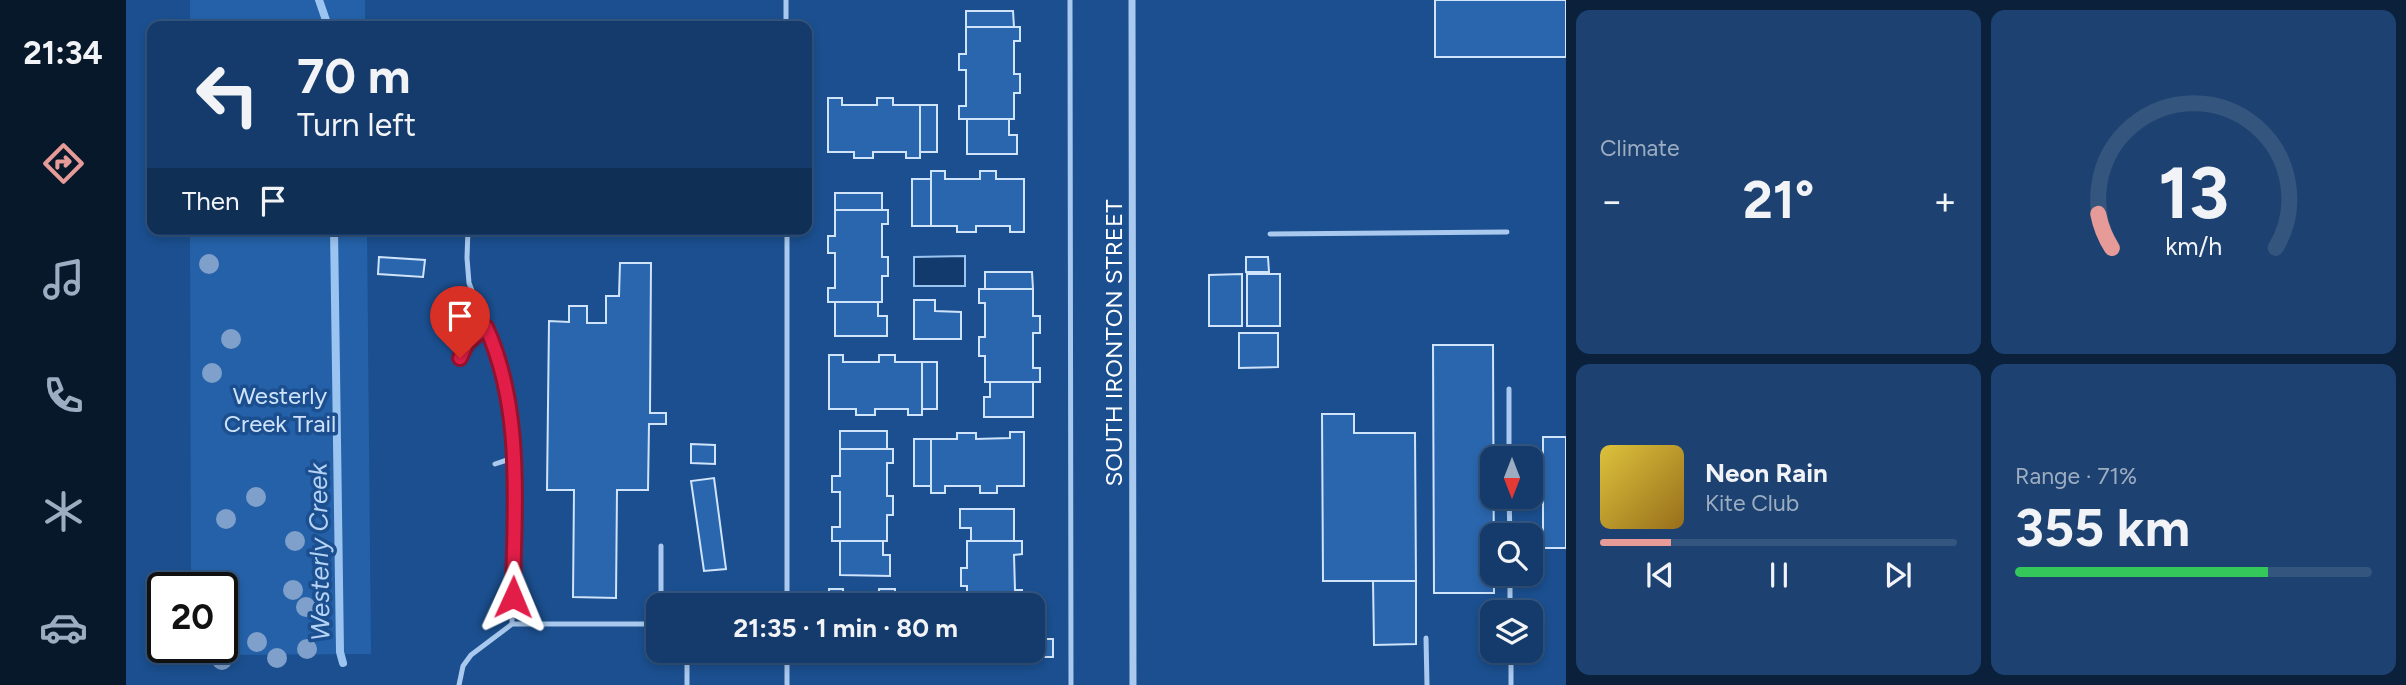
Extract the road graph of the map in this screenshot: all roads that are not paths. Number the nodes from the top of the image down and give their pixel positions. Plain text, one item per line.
1 (786, 0) edge
2 (1070, 0) edge
3 (1132, 0) edge
4 (786, 21) edge
5 (1507, 232) dead end
6 (1270, 234) dead end
7 (468, 235) edge
8 (786, 235) edge
9 (486, 327) junction
10 (460, 358) dead end
11 (1508, 389) dead end
12 (1509, 446) edge
13 (513, 458) junction
14 (495, 464) dead end
15 (661, 545) dead end
16 (661, 593) edge
17 (787, 593) edge
18 (512, 624) junction
19 (646, 624) edge
20 (1426, 638) dead end
21 (687, 663) edge
22 (787, 663) edge
23 (1511, 663) edge
24 (459, 685) edge
25 (687, 685) edge
26 (787, 685) edge
27 (1071, 685) edge
28 (1133, 685) edge
29 (1427, 685) edge
30 (1511, 685) edge

1 - 4 lane
2 - 27 lane
3 - 28 street, SOUTH IRONTON STREET
5 - 6 lane
7 - 9 lane
8 - 17 lane
9 - 10 lane
9 - 13 lane
11 - 12 lane
13 - 14 lane
13 - 18 lane
15 - 16 lane
18 - 19 lane
18 - 24 lane
20 - 29 lane
21 - 25 lane
22 - 26 lane
23 - 30 lane

